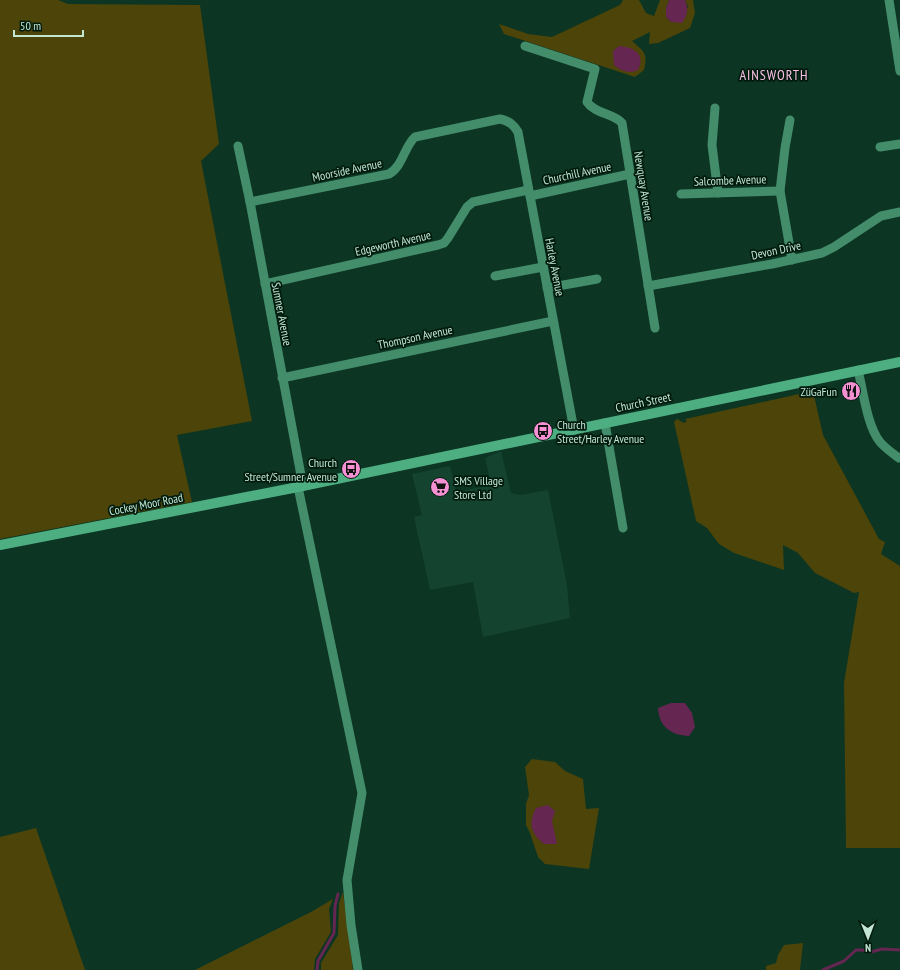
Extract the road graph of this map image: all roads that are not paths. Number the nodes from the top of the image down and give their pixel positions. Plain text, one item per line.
1 (889, 0) edge
2 (525, 46) dead end
3 (900, 71) edge
4 (715, 108) dead end
5 (500, 119) joint
6 (790, 120) dead end
7 (900, 144) edge
8 (238, 146) dead end
9 (880, 146) dead end
10 (630, 174) junction
11 (780, 191) junction
12 (529, 193) junction
13 (718, 193) junction
14 (681, 194) dead end
15 (250, 202) junction
16 (900, 212) edge
17 (792, 260) junction
18 (543, 267) junction
19 (495, 276) dead end
20 (597, 279) dead end
21 (265, 284) junction
22 (648, 286) junction
23 (547, 288) junction
24 (554, 320) junction
25 (655, 328) dead end
26 (900, 362) edge
27 (858, 370) junction
28 (282, 378) junction
29 (605, 423) junction
30 (574, 430) junction
31 (900, 459) edge
32 (300, 487) junction
33 (623, 530) dead end
34 (0, 545) edge
35 (358, 970) edge

1 - 3 street
2 - 10 street, Newquay Avenue
4 - 13 street
5 - 12 street, Harley Avenue
5 - 15 street, Moorside Avenue
6 - 11 street
7 - 9 street
8 - 15 street, Sumner Avenue
10 - 12 street, Churchill Avenue
10 - 22 street, Newquay Avenue
11 - 13 street, Salcombe Avenue
11 - 17 street
12 - 18 street, Harley Avenue
12 - 21 street, Edgeworth Avenue
13 - 14 street, Salcombe Avenue
15 - 21 street, Sumner Avenue
16 - 17 street, Devon Drive
17 - 22 street, Devon Drive
18 - 19 street
18 - 23 street, Harley Avenue
20 - 23 street
21 - 28 street, Sumner Avenue
22 - 25 street, Newquay Avenue
23 - 24 street, Harley Avenue
24 - 28 street, Thompson Avenue
24 - 30 street, Harley Avenue
26 - 27 main road, Church Street
27 - 29 main road, Church Street
27 - 31 street
28 - 32 street, Sumner Avenue
29 - 30 main road, Church Street
29 - 33 street
30 - 32 main road, Church Street
32 - 34 main road, Cockey Moor Road
32 - 35 street, Sumner Avenue

